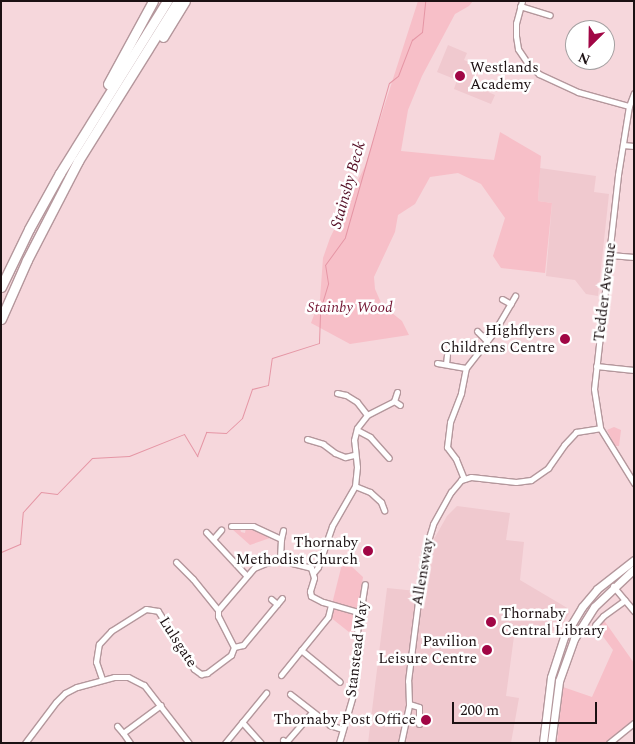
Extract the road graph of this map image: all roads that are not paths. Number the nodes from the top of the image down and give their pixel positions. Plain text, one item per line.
1 (153, 1) edge
2 (167, 1) edge
3 (178, 1) edge
4 (185, 1) edge
5 (521, 4) edge
6 (550, 14) dead end
7 (634, 93) edge
8 (628, 106) junction
9 (623, 145) junction
10 (634, 146) edge
11 (62, 193) junction
12 (29, 229) junction
13 (610, 255) junction
14 (634, 257) edge
15 (1, 287) edge
16 (515, 296) dead end
17 (502, 299) dead end
18 (511, 304) junction
19 (1, 319) edge
20 (477, 331) dead end
21 (487, 341) junction
22 (447, 355) dead end
23 (437, 363) dead end
24 (446, 364) junction
25 (596, 366) junction
26 (466, 368) junction
27 (634, 370) edge
28 (397, 392) dead end
29 (337, 393) dead end
30 (394, 401) junction
31 (400, 405) dead end
32 (367, 415) junction
33 (600, 428) junction
34 (357, 430) junction
35 (307, 439) dead end
36 (317, 441) junction
37 (314, 448) dead end
38 (382, 453) junction
39 (354, 456) junction
40 (377, 457) dead end
41 (389, 458) dead end
42 (464, 479) junction
43 (634, 483) edge
44 (355, 486) junction
45 (384, 510) dead end
46 (242, 525) junction
47 (231, 526) dead end
48 (221, 530) dead end
49 (283, 530) dead end
50 (206, 532) dead end
51 (242, 532) dead end
52 (214, 538) junction
53 (281, 539) junction
54 (280, 560) junction
55 (634, 560) edge
56 (176, 562) dead end
57 (634, 568) edge
58 (314, 572) junction
59 (246, 575) junction
60 (365, 584) dead end
61 (613, 586) junction
62 (282, 598) dead end
63 (271, 599) dead end
64 (625, 600) junction
65 (277, 604) junction
66 (331, 605) junction
67 (218, 610) junction
68 (634, 611) edge
69 (358, 612) junction
70 (595, 625) dead end
71 (234, 647) junction
72 (301, 650) junction
73 (281, 675) dead end
74 (102, 679) junction
75 (340, 682) dead end
76 (548, 691) junction
77 (557, 692) junction
78 (266, 693) dead end
79 (290, 694) dead end
80 (409, 704) junction
81 (161, 705) junction
82 (312, 712) junction
83 (242, 722) junction
84 (634, 723) edge
85 (419, 724) dead end
86 (117, 726) dead end
87 (342, 729) junction
88 (123, 734) junction
89 (283, 740) dead end
90 (25, 743) edge
91 (130, 743) edge
92 (189, 743) edge
93 (225, 743) edge
94 (261, 743) edge
95 (339, 743) edge
96 (401, 743) edge
97 (543, 743) edge
98 (551, 743) edge
99 (609, 743) edge

1 - 12 highway
2 - 12 highway
3 - 11 highway
4 - 11 highway
5 - 6 street
5 - 8 street
7 - 8 street, Tedder Avenue
8 - 9 street, Tedder Avenue
9 - 10 street
9 - 13 street, Tedder Avenue
11 - 19 highway
12 - 15 highway
13 - 14 street
13 - 25 street, Tedder Avenue
16 - 18 street
17 - 18 street
18 - 21 street
20 - 21 street
21 - 26 street
22 - 24 street
23 - 24 street
24 - 26 street
25 - 27 street
25 - 33 street, Tedder Avenue
26 - 42 street
28 - 30 street
29 - 32 street
30 - 31 street
30 - 32 street
32 - 34 street
33 - 42 street
33 - 43 street, Tedder Avenue
34 - 38 street
34 - 39 street
35 - 36 street
36 - 37 street
36 - 39 street
38 - 40 street
38 - 41 street
39 - 44 street
42 - 80 street, Allensway
44 - 45 street
44 - 58 street
46 - 47 street
46 - 51 street
46 - 53 street
48 - 52 street
49 - 53 street
50 - 52 street
52 - 59 street
53 - 54 street
54 - 58 street
54 - 59 street
55 - 76 street
56 - 67 street
57 - 61 street
58 - 66 street
59 - 67 street
60 - 69 street, Stanstead Way
61 - 64 street
61 - 77 street
62 - 65 street, Lulsgate
63 - 65 street
64 - 68 street
64 - 70 street
65 - 71 street, Lulsgate
66 - 69 street
66 - 72 street
67 - 71 street
69 - 87 street, Stanstead Way
71 - 74 street, Lulsgate
72 - 73 street
72 - 75 street
74 - 81 street
74 - 90 street
76 - 77 street
76 - 97 street
77 - 98 street
78 - 83 street
79 - 82 street
80 - 85 street
80 - 96 street, Allensway
81 - 88 street
81 - 92 street
82 - 87 street
82 - 89 street
83 - 93 street
83 - 94 street
84 - 99 street
86 - 88 street
87 - 95 street, Stanstead Way
88 - 91 street

